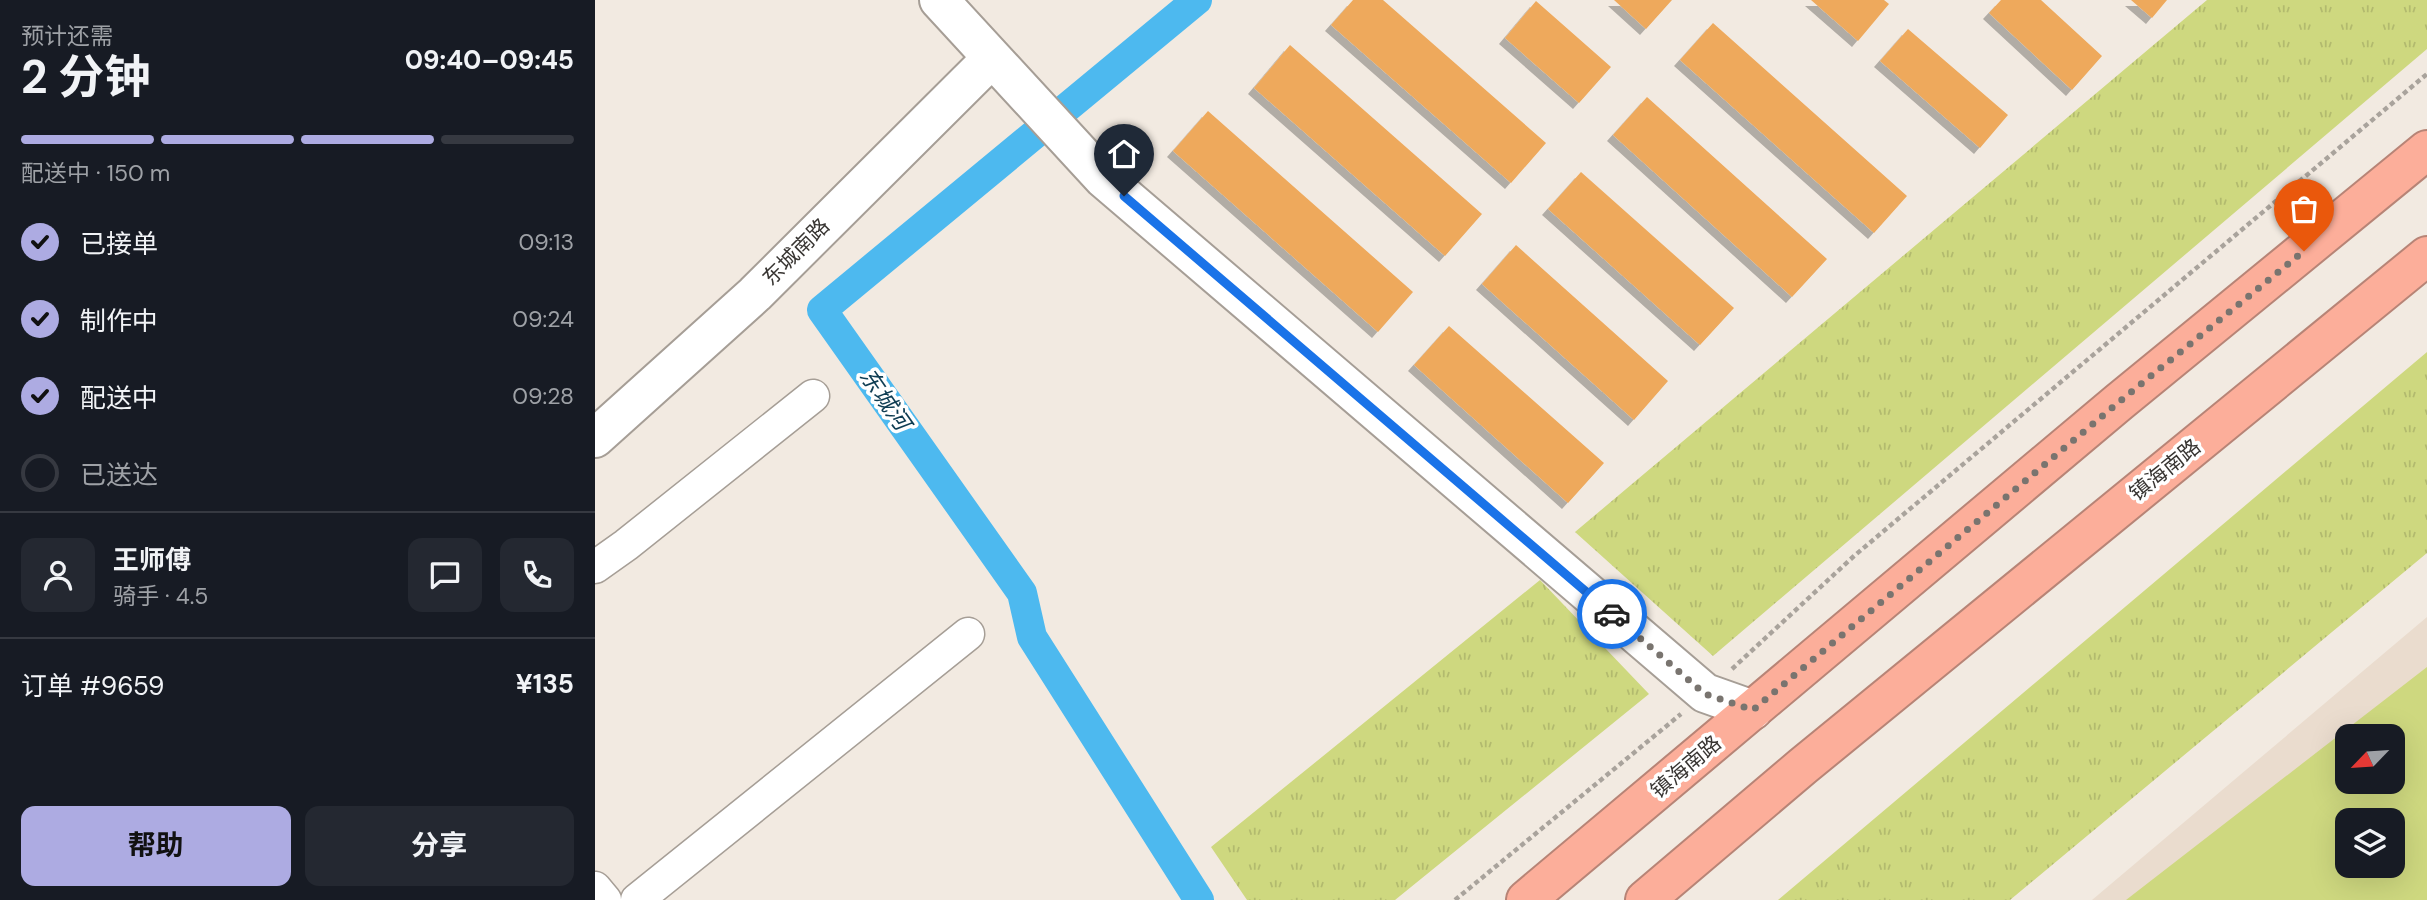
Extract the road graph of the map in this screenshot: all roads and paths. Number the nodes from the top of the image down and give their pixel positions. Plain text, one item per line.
1 (939, 0) edge
2 (991, 59) junction
3 (2427, 74) edge
4 (2427, 150) edge
5 (2427, 256) edge
6 (813, 396) dead end
7 (595, 438) edge
8 (595, 567) edge
9 (968, 634) dead end
10 (1705, 694) junction
11 (1753, 710) junction
12 (595, 888) edge
13 (605, 900) edge
14 (637, 900) edge
15 (1455, 900) edge
16 (1526, 900) edge
17 (1645, 900) edge

1 - 2 street
2 - 7 street, 东城南路
2 - 10 street
3 - 10 path
4 - 11 highway, 镇海南路
5 - 17 highway, 镇海南路
6 - 8 street
9 - 14 street
10 - 11 street
10 - 15 path
11 - 16 highway, 镇海南路
12 - 13 street

